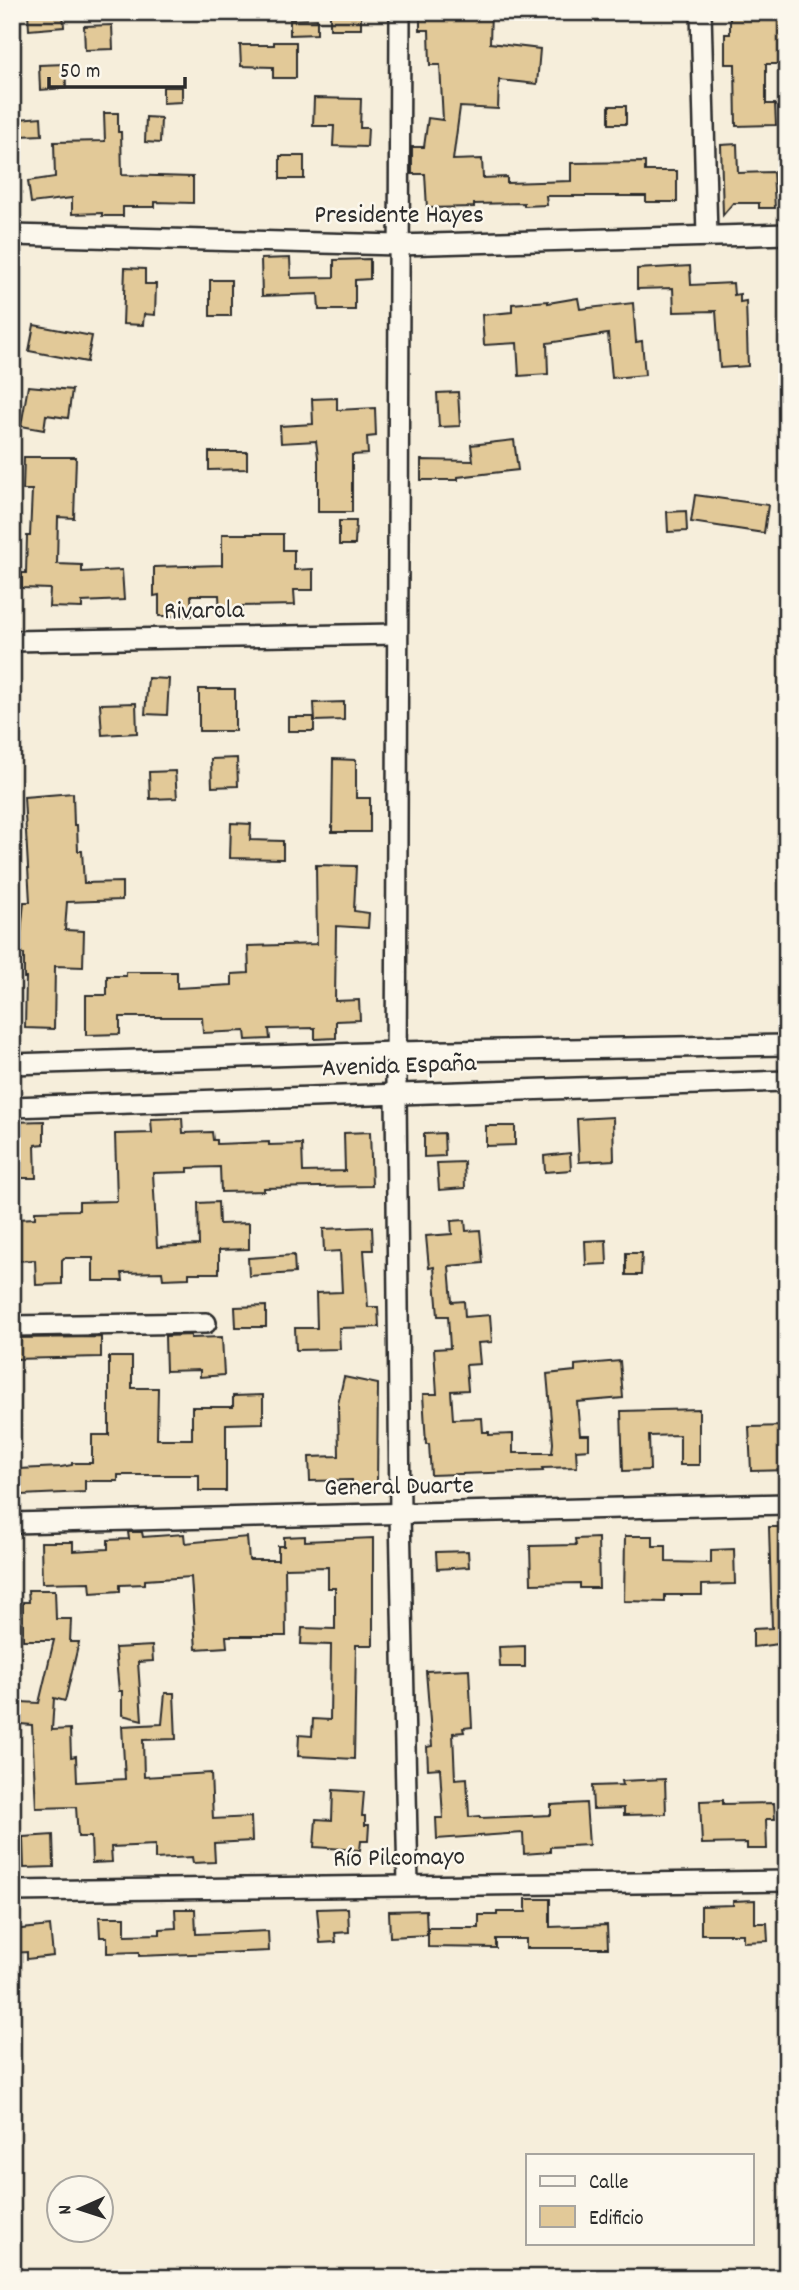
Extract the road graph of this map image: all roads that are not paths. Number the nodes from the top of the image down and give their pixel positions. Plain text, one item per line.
1 (400, 12) edge
2 (701, 12) edge
3 (787, 234) edge
4 (12, 235) edge
5 (707, 236) junction
6 (398, 245) junction
7 (397, 635) junction
8 (12, 641) edge
9 (787, 1045) edge
10 (396, 1052) junction
11 (12, 1064) edge
12 (787, 1081) edge
13 (396, 1093) junction
14 (12, 1107) edge
15 (206, 1323) dead end
16 (12, 1326) edge
17 (787, 1504) edge
18 (400, 1514) junction
19 (12, 1523) edge
20 (787, 1881) edge
21 (408, 1885) junction
22 (12, 1891) edge

1 - 6 street
2 - 5 street
3 - 5 street, Presidente Hayes
4 - 6 street, Presidente Hayes
5 - 6 street, Presidente Hayes
6 - 7 street
7 - 8 street, Rivarola
7 - 10 street
9 - 10 street, Avenida España
10 - 11 street, Avenida España
10 - 13 street
12 - 13 street, Avenida España
13 - 14 street, Avenida España
13 - 18 street
15 - 16 street
17 - 18 street, General Duarte
18 - 19 street, General Duarte
18 - 21 street
20 - 21 street, Río Pilcomayo
21 - 22 street, Río Pilcomayo

